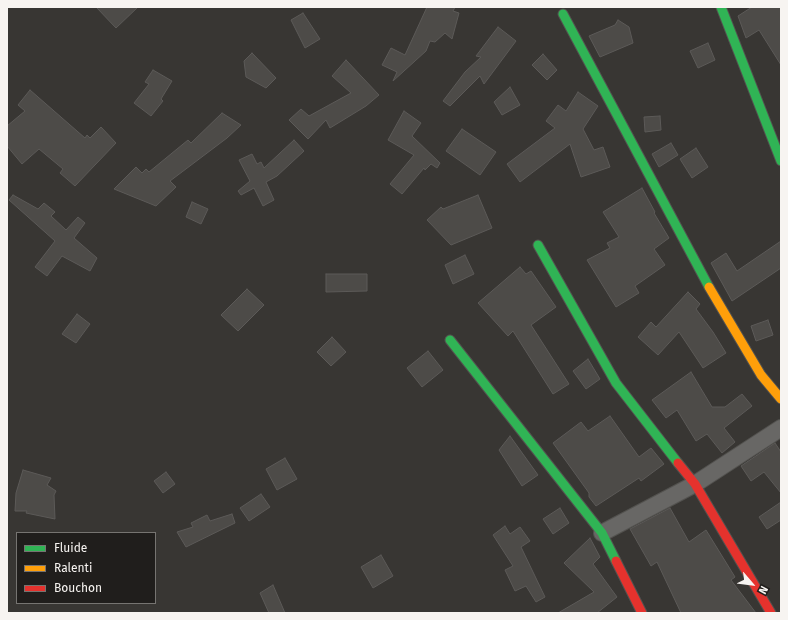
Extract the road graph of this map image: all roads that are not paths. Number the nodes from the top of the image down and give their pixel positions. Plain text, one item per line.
1 (721, 7) edge
2 (563, 14) dead end
3 (781, 161) edge
4 (538, 245) dead end
5 (450, 340) dead end
6 (781, 399) edge
7 (781, 428) edge
8 (695, 484) junction
9 (602, 533) junction
10 (642, 613) edge
11 (771, 613) edge

1 - 3 street
2 - 6 street
4 - 8 street
5 - 9 street
7 - 8 street
8 - 9 street
8 - 11 street
9 - 10 street

